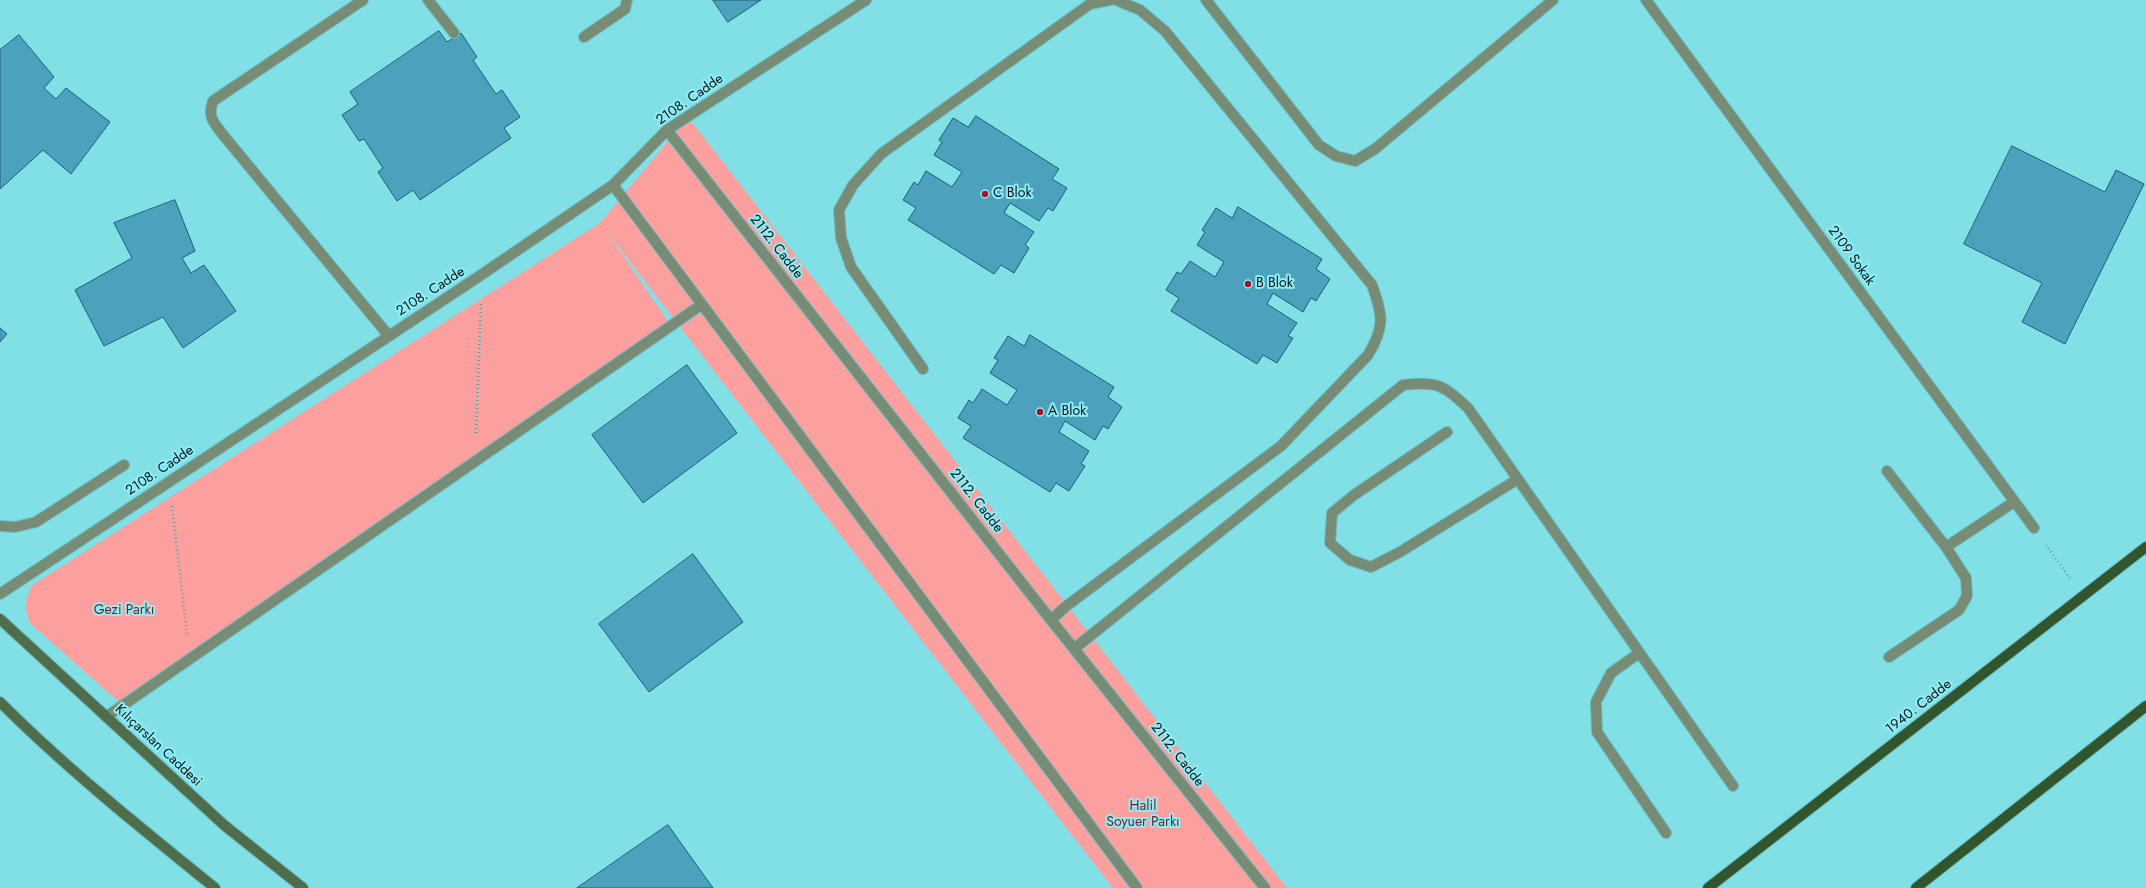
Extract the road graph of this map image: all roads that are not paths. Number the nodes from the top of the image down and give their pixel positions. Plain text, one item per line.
1 (363, 0) edge
2 (428, 0) edge
3 (627, 0) edge
4 (866, 0) edge
5 (1110, 0) edge
6 (1116, 0) edge
7 (1206, 0) edge
8 (1553, 0) edge
9 (1646, 0) edge
10 (454, 33) dead end
11 (584, 37) dead end
12 (667, 130) junction
13 (613, 185) junction
14 (701, 305) junction
15 (389, 336) junction
16 (923, 369) dead end
17 (1447, 432) dead end
18 (124, 465) dead end
19 (1887, 470) dead end
20 (1518, 479) junction
21 (2014, 502) junction
22 (0, 526) edge
23 (2034, 528) road end
24 (1946, 547) junction
25 (2146, 547) edge
26 (0, 594) edge
27 (0, 619) edge
28 (1051, 620) junction
29 (1075, 648) junction
30 (1639, 653) junction
31 (1889, 657) dead end
32 (0, 702) edge
33 (2146, 706) edge
34 (106, 717) junction
35 (1734, 786) dead end
36 (1666, 833) dead end
37 (215, 888) edge
38 (303, 888) edge
39 (1138, 888) edge
40 (1265, 888) edge
41 (1708, 888) edge
42 (1916, 888) edge

1 - 15 street
2 - 10 street
3 - 11 street
4 - 12 street, 2108. Cadde
5 - 16 street
6 - 28 street
7 - 8 street
9 - 21 street, 2109 Sokak
12 - 13 street, 2108. Cadde
12 - 28 street, 2112. Cadde
13 - 14 street
13 - 15 street, 2108. Cadde
14 - 34 street
14 - 39 street
15 - 26 street, 2108. Cadde
17 - 20 street
18 - 22 street
19 - 24 street
20 - 29 street
20 - 30 street
21 - 23 street, 2109 Sokak
21 - 24 street
24 - 31 street
25 - 41 main road, 1940. Cadde
27 - 34 main road, Kılıçarslan Caddesi
28 - 29 street, 2112. Cadde
29 - 40 street, 2112. Cadde
30 - 35 street
30 - 36 street
32 - 37 main road
33 - 42 main road
34 - 38 main road, Kılıçarslan Caddesi

